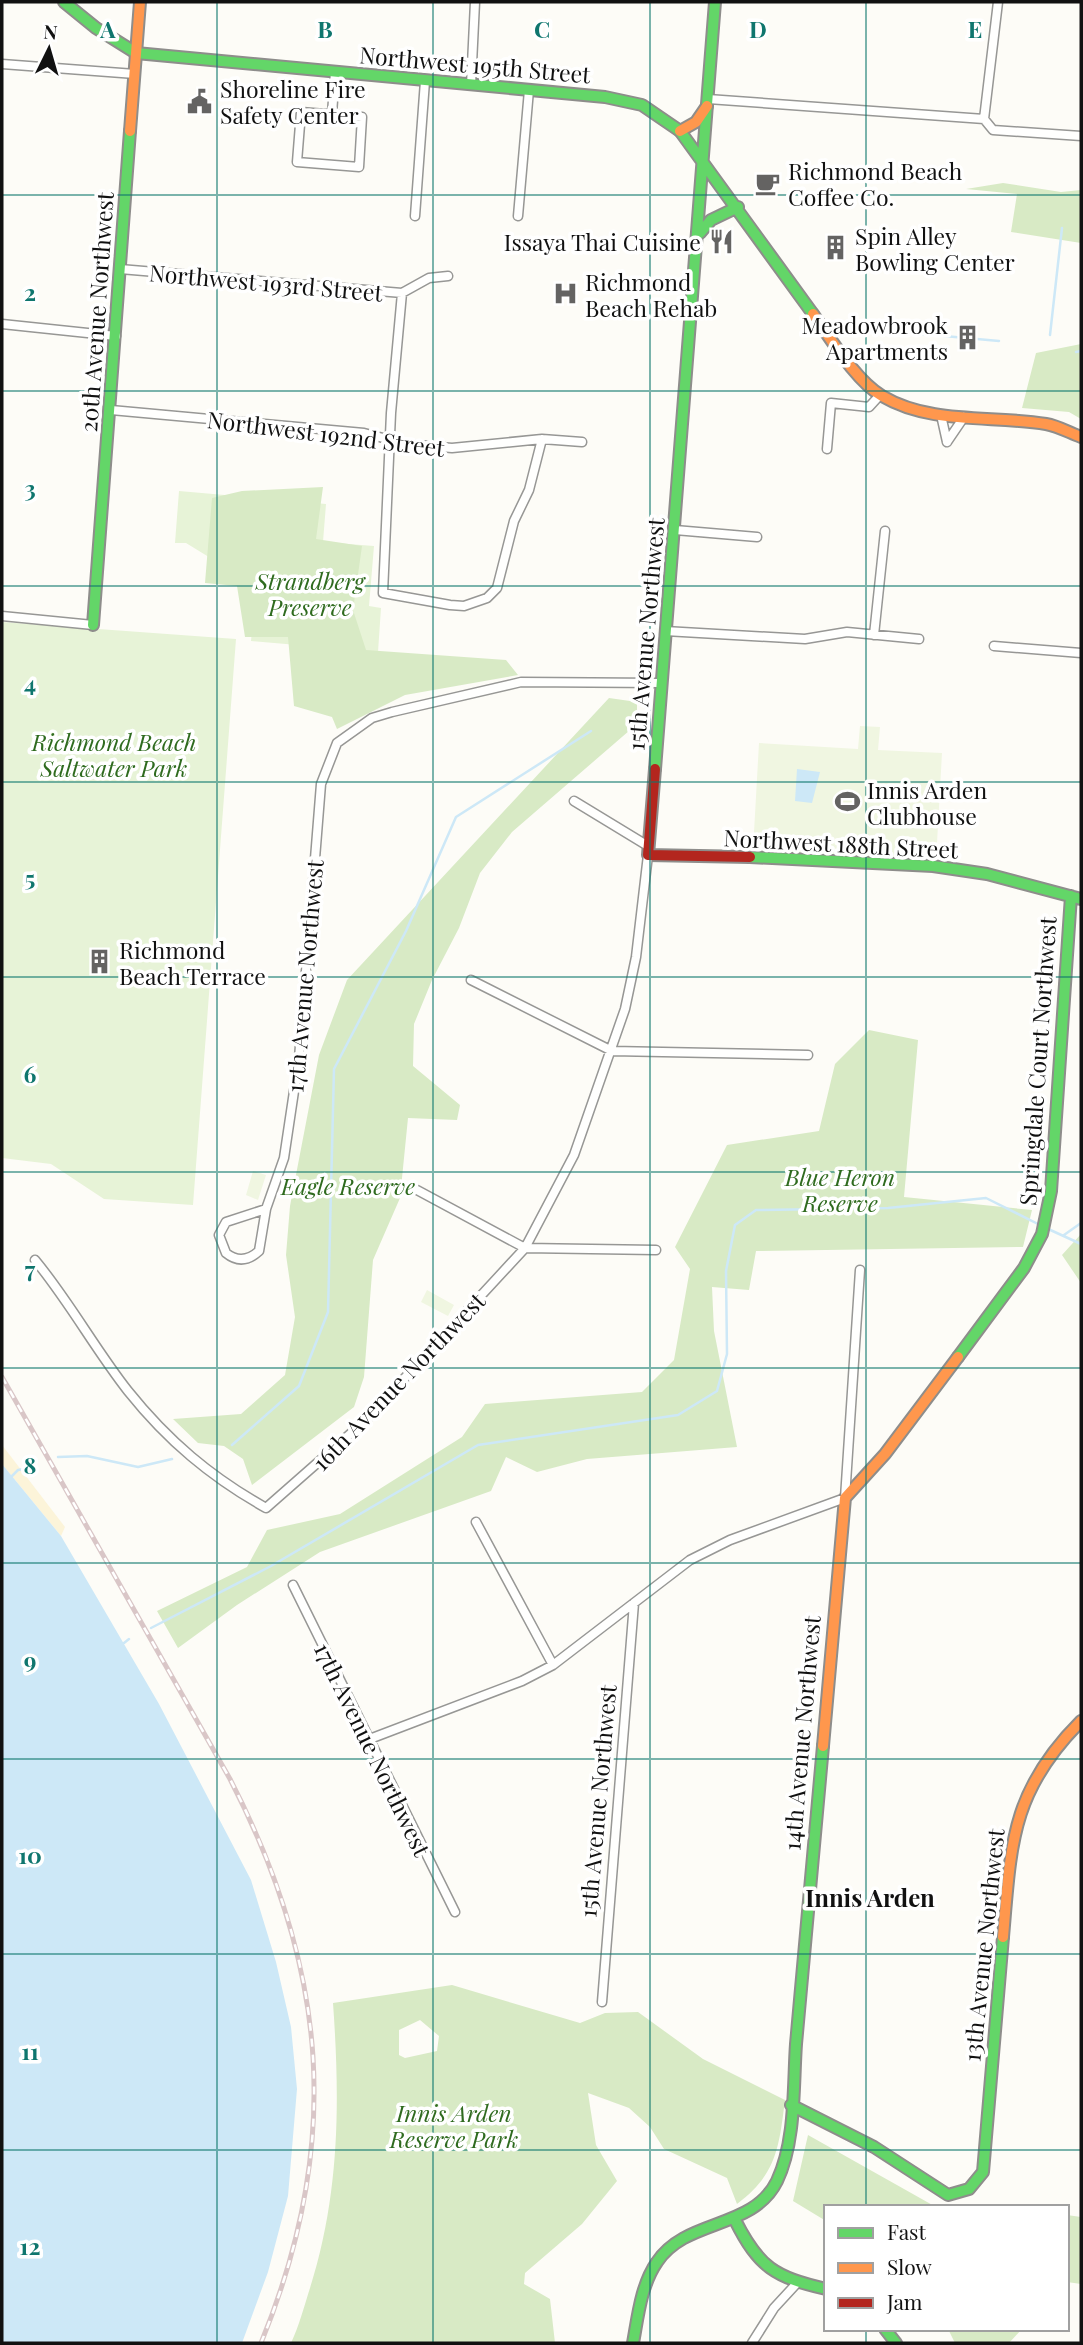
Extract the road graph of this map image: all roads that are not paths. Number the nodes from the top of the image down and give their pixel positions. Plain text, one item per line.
1 (64, 2) edge
2 (140, 2) edge
3 (475, 2) edge
4 (715, 2) edge
5 (998, 2) edge
6 (136, 53) junction
7 (2, 64) edge
8 (335, 72) junction
9 (135, 74) junction
10 (425, 81) junction
11 (471, 85) junction
12 (529, 90) junction
13 (708, 101) junction
14 (332, 114) junction
15 (984, 119) junction
16 (680, 131) junction
17 (1081, 136) edge
18 (705, 162) junction
19 (738, 207) junction
20 (415, 216) dead end
21 (518, 216) dead end
22 (699, 233) junction
23 (120, 269) junction
24 (448, 276) dead end
25 (402, 293) junction
26 (2, 324) edge
27 (116, 336) junction
28 (880, 395) junction
29 (111, 410) junction
30 (941, 415) junction
31 (964, 417) junction
32 (1081, 437) edge
33 (390, 438) junction
34 (542, 439) junction
35 (582, 442) dead end
36 (827, 449) dead end
37 (674, 530) junction
38 (885, 531) dead end
39 (757, 537) dead end
40 (2, 616) edge
41 (93, 625) joint
42 (665, 631) junction
43 (874, 635) junction
44 (919, 639) dead end
45 (994, 646) dead end
46 (1081, 653) edge
47 (661, 683) junction
48 (574, 802) dead end
49 (648, 851) junction
50 (1076, 898) edge
51 (471, 980) dead end
52 (612, 1051) junction
53 (808, 1055) dead end
54 (417, 1190) dead end
55 (266, 1209) junction
56 (525, 1248) junction
57 (656, 1251) dead end
58 (35, 1260) dead end
59 (860, 1270) dead end
60 (845, 1498) junction
61 (476, 1522) dead end
62 (293, 1585) dead end
63 (634, 1603) junction
64 (553, 1665) junction
65 (1081, 1721) edge
66 (367, 1740) junction
67 (455, 1912) dead end
68 (602, 2002) dead end
69 (791, 2105) junction
70 (735, 2220) junction
71 (798, 2282) junction
72 (824, 2288) edge
73 (633, 2343) edge
74 (752, 2343) edge

1 - 6 street
2 - 6 street, 20th Avenue Northwest
3 - 11 street
4 - 13 street, 15th Avenue Northwest
5 - 15 street
6 - 8 street, Northwest 195th Street
6 - 9 street, 20th Avenue Northwest
7 - 9 street
8 - 10 street, Northwest 195th Street
8 - 14 street
9 - 23 street, 20th Avenue Northwest
10 - 11 street, Northwest 195th Street
10 - 20 street
11 - 12 street, Northwest 195th Street
12 - 16 street, Northwest 195th Street
12 - 21 street
13 - 15 street
13 - 16 street
13 - 18 street, 15th Avenue Northwest
14 - 14 street
15 - 17 street
16 - 18 street
18 - 19 street
18 - 22 street, 15th Avenue Northwest
19 - 22 street
19 - 28 street
22 - 37 street, 15th Avenue Northwest
23 - 25 street, Northwest 193rd Street
23 - 27 street, 20th Avenue Northwest
24 - 25 street, Northwest 193rd Street
25 - 33 street
26 - 27 street
27 - 29 street, 20th Avenue Northwest
28 - 30 street
28 - 36 street
29 - 33 street, Northwest 192nd Street
29 - 41 street, 20th Avenue Northwest
30 - 31 street
30 - 31 street
31 - 32 street
33 - 34 street, Northwest 192nd Street
33 - 34 street
34 - 35 street, Northwest 192nd Street
37 - 39 street
37 - 42 street, 15th Avenue Northwest
38 - 43 street
40 - 41 street
42 - 43 street
42 - 47 street, 15th Avenue Northwest
43 - 44 street
45 - 46 street
47 - 49 street, 15th Avenue Northwest
47 - 55 street, 17th Avenue Northwest
48 - 49 street, Northwest 188th Street
49 - 50 street, Northwest 188th Street
49 - 52 street, 15th Avenue Northwest
50 - 60 street, Springdale Court Northwest
51 - 52 street
52 - 53 street
52 - 56 street, 15th Avenue Northwest
54 - 56 street
55 - 55 street, 17th Avenue Northwest
56 - 57 street
56 - 58 street, 16th Avenue Northwest
59 - 60 street, 14th Avenue Northwest
60 - 63 street
60 - 69 street, 14th Avenue Northwest
61 - 64 street
62 - 66 street, 17th Avenue Northwest
63 - 64 street
63 - 68 street, 15th Avenue Northwest
64 - 66 street
65 - 69 street, 13th Avenue Northwest
66 - 67 street, 17th Avenue Northwest
69 - 70 street, 14th Avenue Northwest
70 - 71 street
70 - 73 street
71 - 72 street
71 - 74 street

